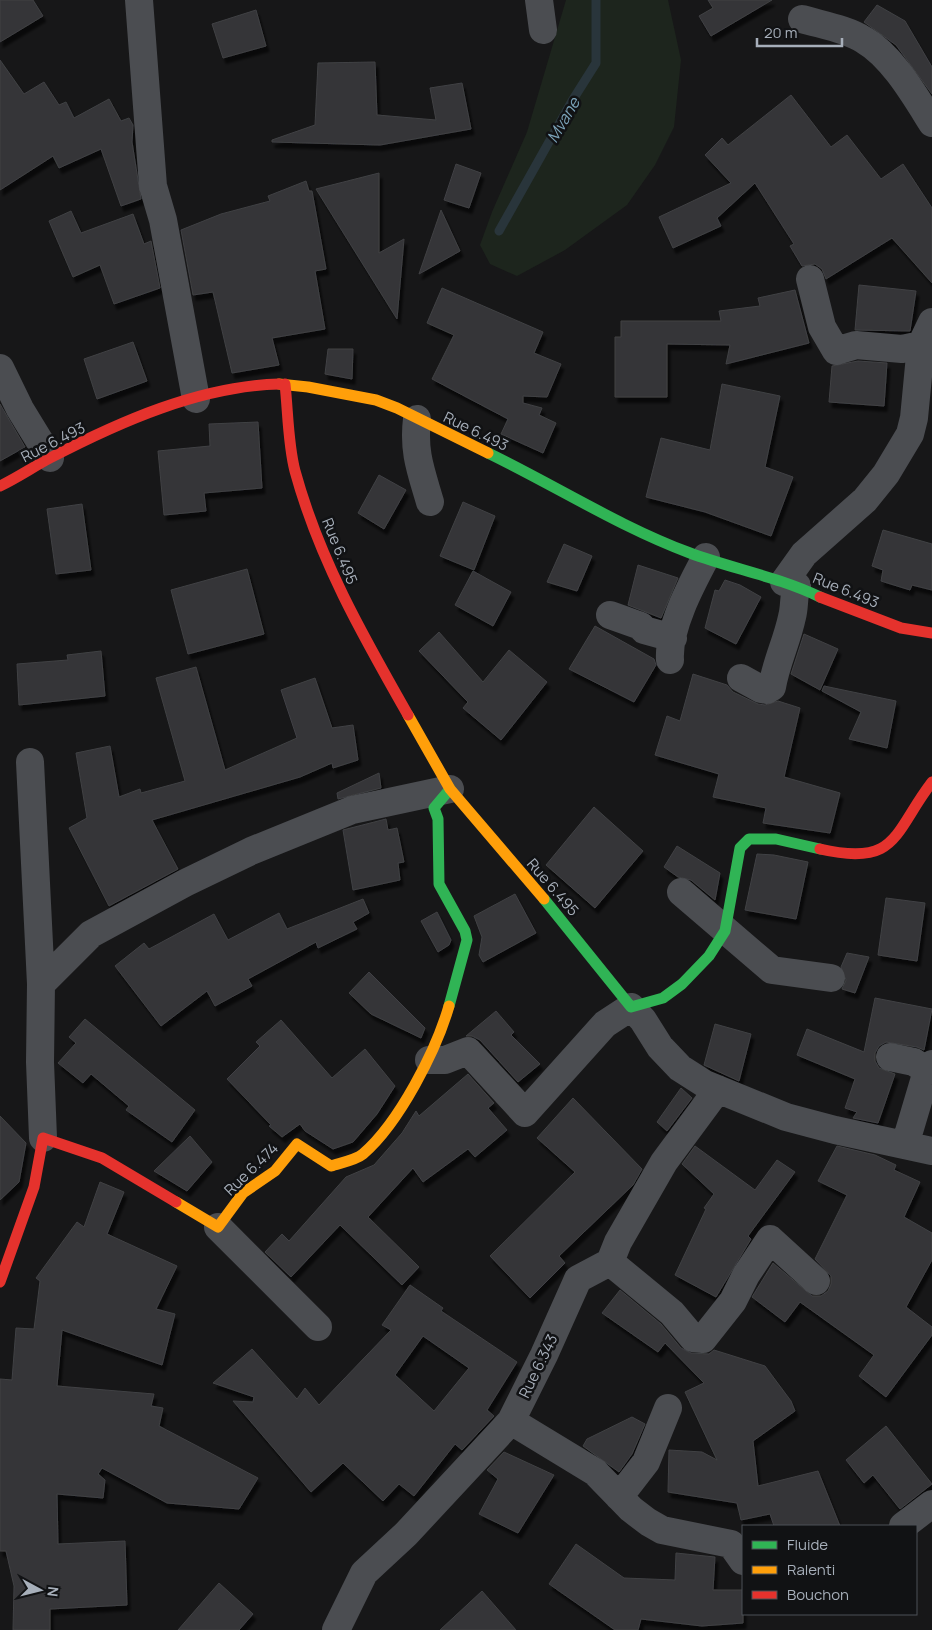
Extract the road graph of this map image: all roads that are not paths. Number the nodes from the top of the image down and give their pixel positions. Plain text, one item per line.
1 (139, 0) edge
2 (539, 0) edge
3 (802, 19) dead end
4 (543, 30) dead end
5 (932, 123) edge
6 (810, 278) dead end
7 (926, 345) edge
8 (0, 368) edge
9 (286, 384) junction
10 (196, 399) junction
11 (923, 414) edge
12 (417, 419) junction
13 (50, 458) junction
14 (0, 486) edge
15 (430, 502) dead end
16 (706, 556) junction
17 (790, 584) junction
18 (610, 615) dead end
19 (932, 634) edge
20 (741, 678) dead end
21 (30, 762) dead end
22 (932, 782) edge
23 (450, 789) junction
24 (681, 892) dead end
25 (725, 931) junction
26 (831, 978) dead end
27 (41, 984) junction
28 (631, 1007) junction
29 (890, 1057) dead end
30 (429, 1060) junction
31 (930, 1067) edge
32 (718, 1089) junction
33 (43, 1138) junction
34 (905, 1145) junction
35 (932, 1150) edge
36 (218, 1227) junction
37 (610, 1262) junction
38 (0, 1282) edge
39 (816, 1282) dead end
40 (318, 1327) dead end
41 (668, 1408) dead end
42 (511, 1421) junction
43 (619, 1497) junction
44 (932, 1504) edge
45 (904, 1525) edge
46 (742, 1559) edge
47 (336, 1630) edge

1 - 10 street
2 - 4 street
3 - 5 street
6 - 7 street
7 - 11 street
8 - 13 street
9 - 10 street, Rue 6.493
9 - 12 street, Rue 6.493
9 - 23 street, Rue 6.495
10 - 13 street, Rue 6.493
11 - 17 street
12 - 15 street
12 - 16 street, Rue 6.493
13 - 14 street, Rue 6.493
16 - 17 street, Rue 6.493
16 - 18 street
17 - 19 street, Rue 6.493
17 - 20 street
21 - 27 street
22 - 25 street
23 - 27 street
23 - 28 street, Rue 6.495
23 - 30 street, Rue 6.474
24 - 25 street
25 - 26 street
25 - 28 street
27 - 33 street
28 - 30 street
28 - 32 street
29 - 31 street
30 - 36 street, Rue 6.474
31 - 34 street
32 - 34 street
32 - 37 street
33 - 36 street
33 - 38 street
34 - 35 street
36 - 40 street
37 - 39 street
37 - 42 street, Rue 6.343
41 - 43 street
42 - 43 street
42 - 47 street, Rue 6.343
43 - 46 street
44 - 45 street

